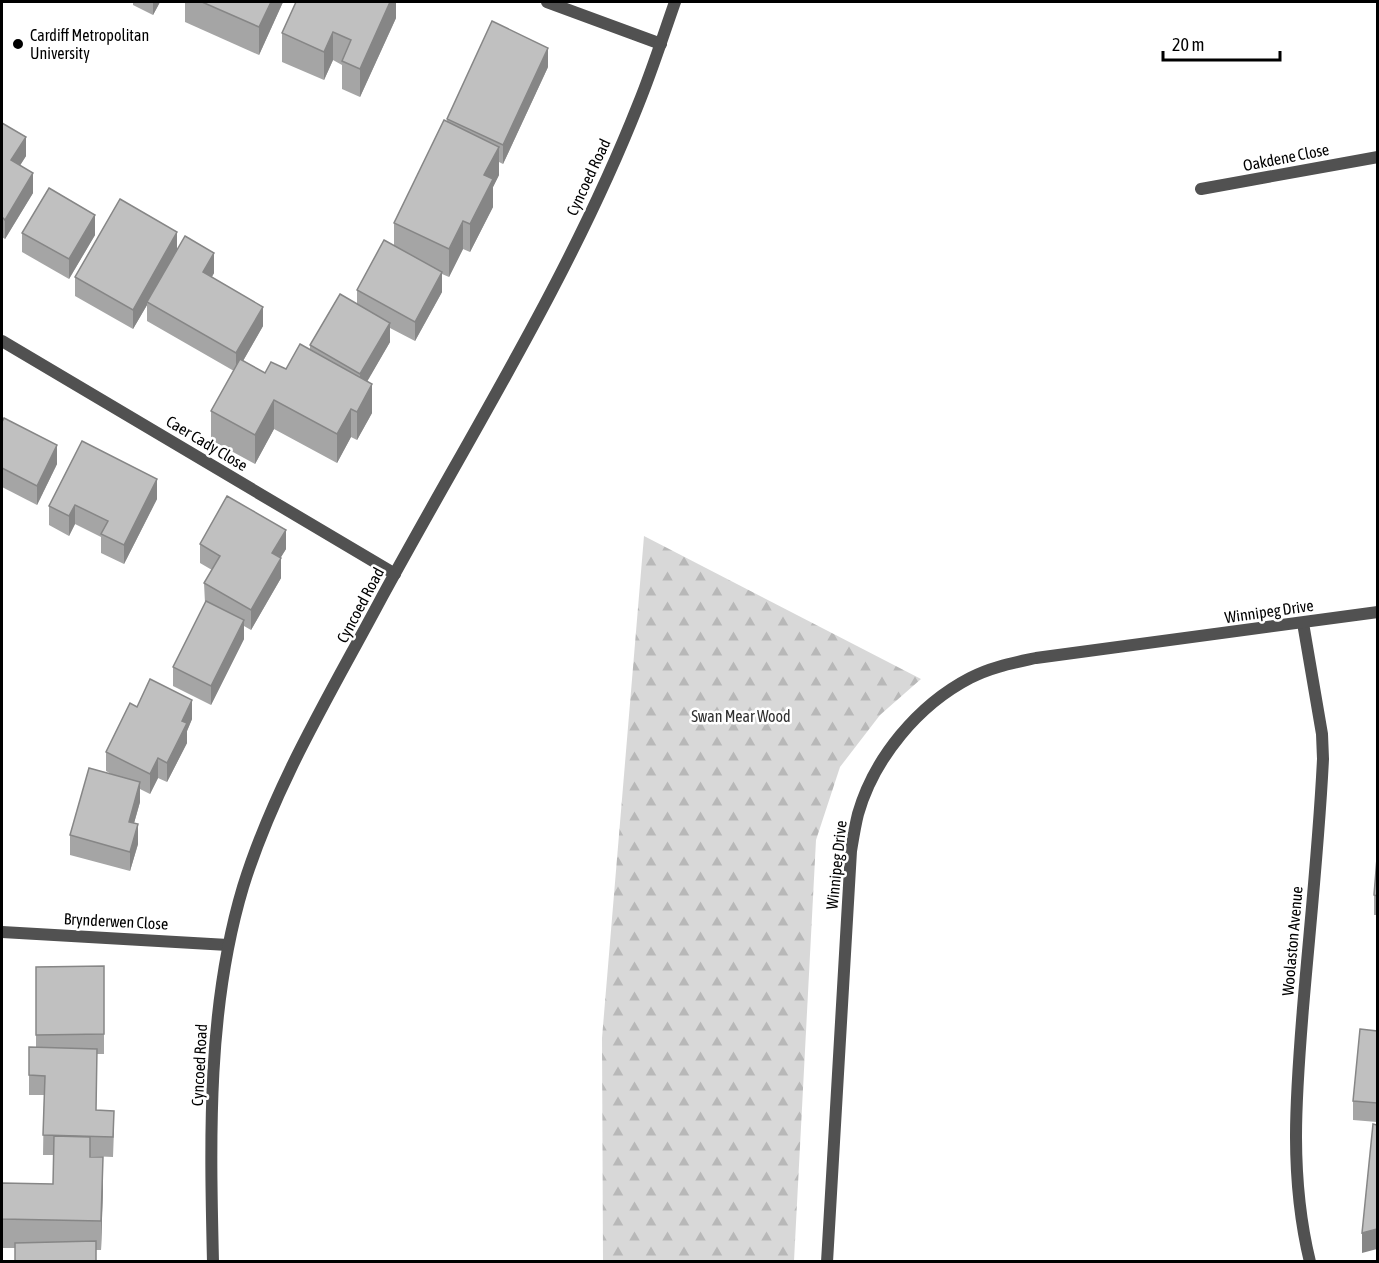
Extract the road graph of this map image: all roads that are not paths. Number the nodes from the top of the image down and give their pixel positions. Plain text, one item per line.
1 (547, 2) edge
2 (675, 2) edge
3 (660, 45) junction
4 (1377, 157) edge
5 (1201, 189) dead end
6 (2, 341) edge
7 (395, 574) junction
8 (1377, 612) edge
9 (1303, 623) junction
10 (2, 932) edge
11 (228, 945) junction
12 (213, 1262) edge
13 (827, 1262) edge
14 (1310, 1262) edge

1 - 3 street
2 - 3 street, Cyncoed Road
3 - 7 street, Cyncoed Road
4 - 5 street, Oakdene Close
6 - 7 street, Caer Cady Close
7 - 11 street, Cyncoed Road
8 - 9 street, Winnipeg Drive
9 - 13 street, Winnipeg Drive
9 - 14 street, Woolaston Avenue
10 - 11 street, Brynderwen Close
11 - 12 street, Cyncoed Road

